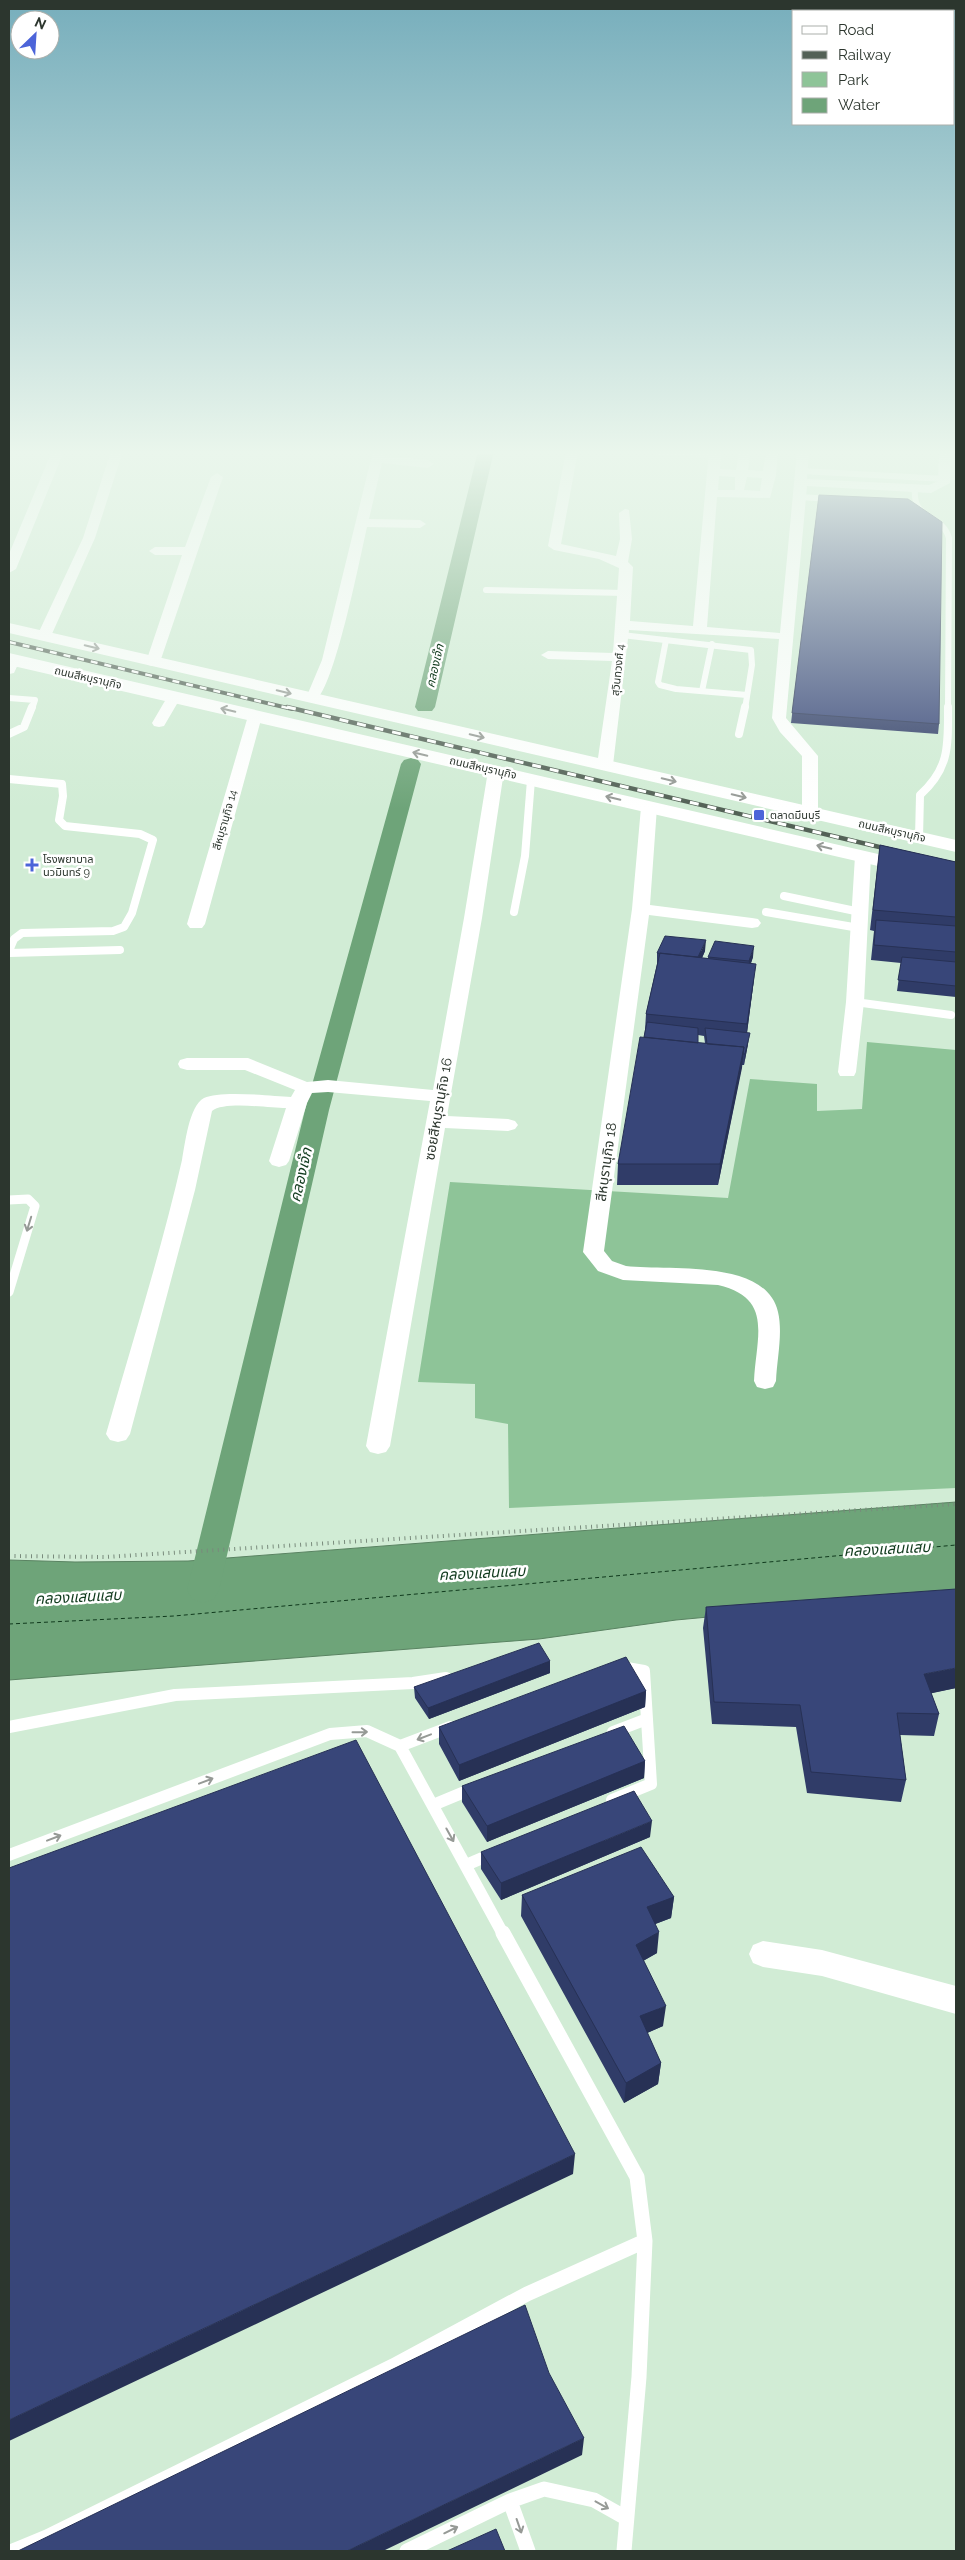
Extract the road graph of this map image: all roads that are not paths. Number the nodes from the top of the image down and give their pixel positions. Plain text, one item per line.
1 (74, 570) edge
2 (184, 570) edge
3 (351, 570) edge
4 (626, 570) edge
5 (706, 570) edge
6 (793, 570) edge
7 (948, 570) edge
8 (948, 584) junction
9 (956, 584) edge
10 (486, 590) dead end
11 (625, 593) junction
12 (9, 628) edge
13 (623, 630) junction
14 (700, 630) junction
15 (44, 636) junction
16 (775, 636) dead end
17 (666, 640) junction
18 (712, 644) junction
19 (548, 655) dead end
20 (620, 657) junction
21 (154, 662) junction
22 (10, 663) edge
23 (702, 691) junction
24 (747, 695) junction
25 (174, 697) junction
26 (9, 698) edge
27 (313, 698) junction
28 (255, 716) junction
29 (159, 723) dead end
30 (9, 734) edge
31 (740, 734) dead end
32 (605, 765) junction
33 (496, 772) junction
34 (9, 779) edge
35 (531, 780) junction
36 (649, 807) junction
37 (810, 812) junction
38 (919, 838) junction
39 (956, 846) edge
40 (863, 856) junction
41 (956, 878) edge
42 (784, 896) dead end
43 (641, 908) junction
44 (514, 912) dead end
45 (766, 912) dead end
46 (859, 920) junction
47 (752, 923) dead end
48 (196, 924) dead end
49 (120, 950) dead end
50 (9, 952) edge
51 (855, 1002) junction
52 (951, 1015) dead end
53 (187, 1064) dead end
54 (847, 1072) dead end
55 (301, 1095) junction
56 (440, 1096) junction
57 (436, 1120) junction
58 (508, 1125) dead end
59 (279, 1161) dead end
60 (9, 1200) edge
61 (9, 1292) edge
62 (765, 1381) dead end
63 (118, 1434) dead end
64 (378, 1446) dead end
65 (605, 1669) edge
66 (456, 1676) edge
67 (647, 1719) junction
68 (462, 1722) edge
69 (9, 1727) edge
70 (602, 1737) edge
71 (400, 1746) junction
72 (486, 1783) edge
73 (433, 1805) junction
74 (598, 1807) edge
75 (510, 1845) edge
76 (9, 1856) edge
77 (466, 1865) junction
78 (763, 1954) dead end
79 (956, 2000) edge
80 (645, 2241) junction
81 (510, 2501) junction
82 (626, 2518) junction
83 (410, 2550) edge
84 (13, 2551) edge
85 (528, 2551) edge
86 (624, 2551) edge

1 - 15 street
2 - 21 street
3 - 27 street
4 - 11 street, สุวินทวงศ์ 4
5 - 14 street
6 - 37 street
7 - 8 lane
8 - 9 lane
8 - 38 lane
10 - 11 lane
11 - 13 street, สุวินทวงศ์ 4
12 - 15 main road, ถนนสีหบุรานุกิจ
13 - 14 street
13 - 17 lane
13 - 20 street, สุวินทวงศ์ 4
14 - 16 street
15 -> 21 main road, ถนนสีหบุรานุกิจ
15 - 22 main road
17 - 18 lane
17 - 23 lane
18 - 23 lane
18 - 24 lane
19 - 20 street
20 - 32 street, สุวินทวงศ์ 4
21 -> 27 main road, ถนนสีหบุรานุกิจ
22 - 25 main road, ถนนสีหบุรานุกิจ
23 - 24 lane
24 - 31 lane
28 -> 25 main road, ถนนสีหบุรานุกิจ
25 - 29 street
26 - 30 lane
27 -> 32 main road, ถนนสีหบุรานุกิจ
33 -> 28 main road, ถนนสีหบุรานุกิจ
28 - 48 street, สีหบุรานุกิจ 14
32 -> 37 main road, ถนนสีหบุรานุกิจ
33 - 35 main road, ถนนสีหบุรานุกิจ
33 - 56 street, ซอยสีหบุรานุกิจ 16
34 - 50 lane
36 -> 35 main road, ถนนสีหบุรานุกิจ
35 - 44 lane
40 -> 36 main road, ถนนสีหบุรานุกิจ
36 - 43 street, สีหบุรานุกิจ 18
37 - 38 main road, ถนนสีหบุรานุกิจ
38 - 39 main road, ถนนสีหบุรานุกิจ
40 - 41 main road, ถนนสีหบุรานุกิจ
40 - 46 street
42 - 46 lane
43 - 47 street
43 - 62 street, สีหบุรานุกิจ 18
45 - 46 lane
46 - 51 street
49 - 50 lane
51 - 52 lane
51 - 54 street
53 - 55 street
55 - 56 street
55 - 59 street
55 - 63 street
56 - 57 street, ซอยสีหบุรานุกิจ 16
57 - 58 street
57 - 64 street, ซอยสีหบุรานุกิจ 16
60 -> 61 lane
65 - 67 lane
66 - 69 lane
67 - 70 lane
67 - 74 lane
68 -> 71 lane
71 - 73 lane
76 -> 71 lane
72 - 73 lane
73 -> 77 lane
75 - 77 lane
77 - 80 lane
78 - 79 street
80 - 82 lane
80 - 84 lane
81 -> 82 lane
83 -> 81 lane
81 -> 85 lane
82 - 86 lane

